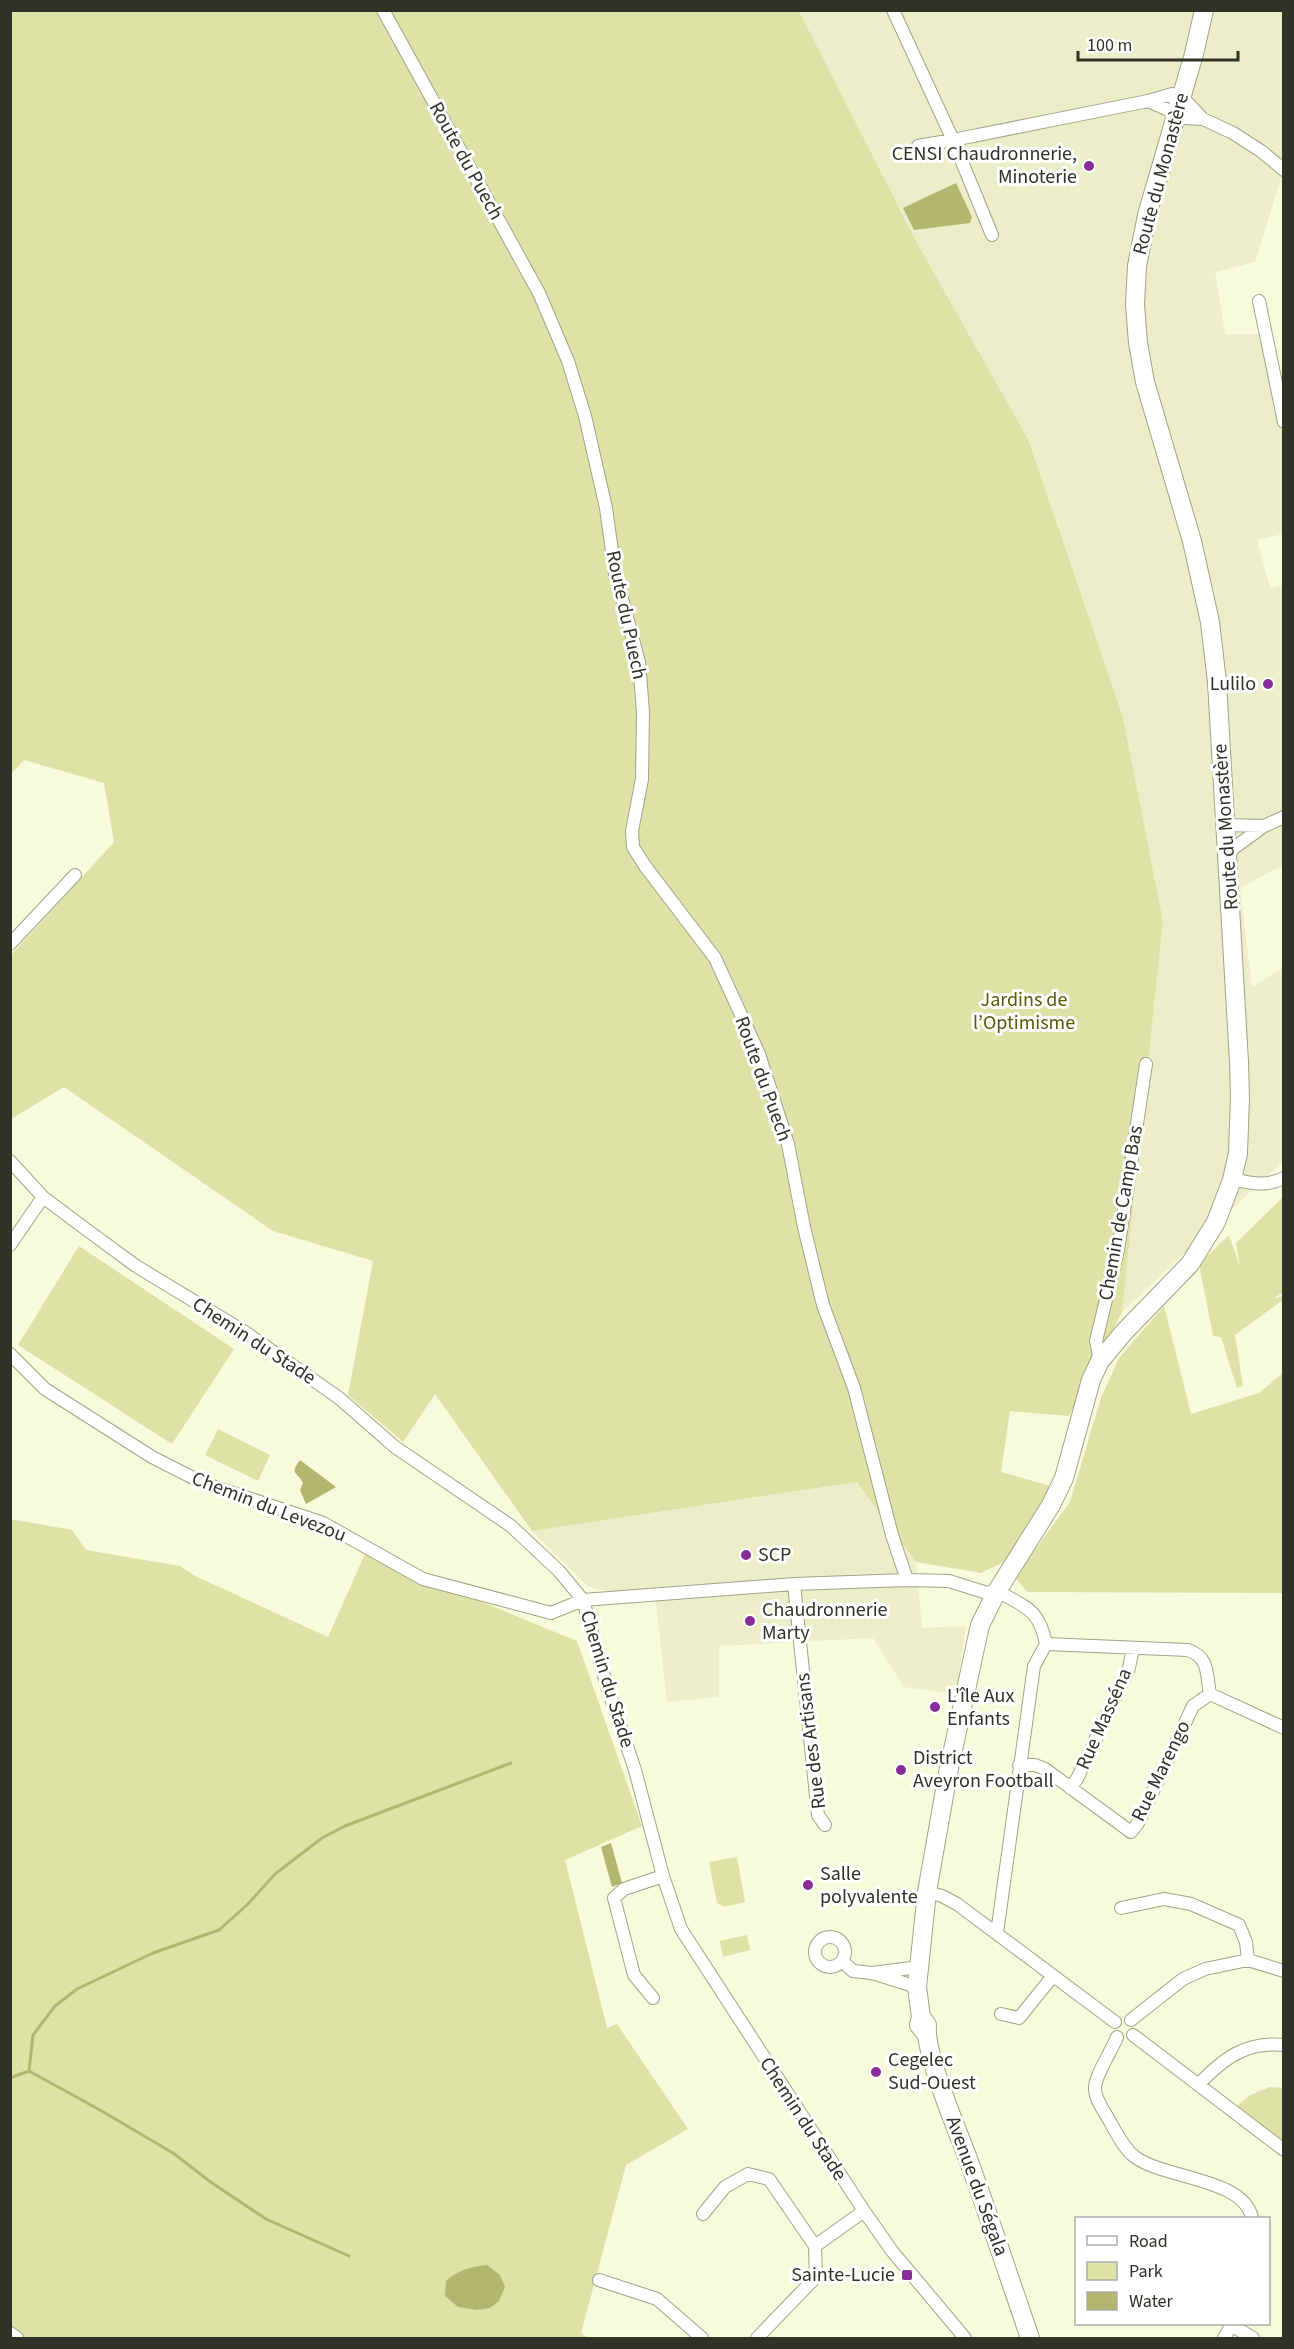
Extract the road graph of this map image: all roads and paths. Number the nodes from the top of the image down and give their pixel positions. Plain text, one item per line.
1 (383, 10) edge
2 (893, 10) edge
3 (1204, 10) edge
4 (1178, 108) junction
5 (953, 140) junction
6 (918, 146) dead end
7 (1282, 164) edge
8 (992, 235) dead end
9 (1258, 301) dead end
10 (1284, 422) edge
11 (1284, 817) edge
12 (1225, 825) junction
13 (1264, 826) junction
14 (1227, 853) junction
15 (75, 875) dead end
16 (10, 944) edge
17 (1146, 1064) dead end
18 (10, 1161) edge
19 (1284, 1178) edge
20 (1232, 1180) junction
21 (43, 1197) junction
22 (10, 1245) edge
23 (10, 1354) edge
24 (1100, 1361) junction
25 (907, 1580) junction
26 (794, 1584) junction
27 (998, 1591) junction
28 (583, 1600) junction
29 (1046, 1644) junction
30 (1133, 1648) junction
31 (1210, 1694) junction
32 (1284, 1728) edge
33 (1019, 1765) junction
34 (1070, 1788) junction
35 (825, 1825) dead end
36 (663, 1876) junction
37 (927, 1892) junction
38 (1121, 1908) dead end
39 (997, 1933) junction
40 (1248, 1960) junction
41 (842, 1961) dead end
42 (919, 1967) junction
43 (1284, 1971) edge
44 (872, 1973) junction
45 (1053, 1976) junction
46 (917, 1987) junction
47 (653, 1998) dead end
48 (1001, 2014) dead end
49 (1131, 2020) junction
50 (1115, 2022) junction
51 (1133, 2035) junction
52 (1117, 2037) junction
53 (1284, 2045) edge
54 (1198, 2085) junction
55 (1284, 2150) edge
56 (864, 2211) junction
57 (704, 2214) dead end
58 (1252, 2217) edge
59 (815, 2246) junction
60 (599, 2280) dead end
61 (1234, 2325) edge
62 (10, 2333) edge
63 (17, 2338) edge
64 (702, 2338) edge
65 (757, 2338) edge
66 (965, 2338) edge
67 (1030, 2338) edge
68 (1253, 2338) edge

1 - 25 street, Route du Puech
2 - 5 street
3 - 4 street, Route du Monastère
4 - 5 street
4 - 7 street
4 - 12 street, Route du Monastère
5 - 6 street
5 - 8 street
9 - 10 street
11 - 13 street
12 - 13 street
12 - 14 street, Route du Monastère
13 - 14 street
14 - 20 street, Route du Monastère
15 - 16 street
17 - 24 street, Chemin de Camp Bas
18 - 21 street, Chemin du Stade
19 - 20 street
20 - 24 street, Route du Monastère
21 - 22 street
21 - 28 street, Chemin du Stade
23 - 28 street, Chemin du Levezou
24 - 27 street, Route du Monastère
25 - 26 street
25 - 27 street
26 - 28 street
26 - 35 street, Rue des Artisans
27 - 29 street
27 - 37 street, Avenue du Ségala
28 - 36 street, Chemin du Stade
29 - 30 street
29 - 33 street
30 - 31 street
30 - 34 street, Rue Masséna
31 - 32 street
31 - 34 street, Rue Marengo
33 - 34 street, Rue Marengo
33 - 39 street
36 - 47 street
36 - 56 street, Chemin du Stade
37 - 39 street
37 - 42 street, Avenue du Ségala
38 - 40 street
39 - 45 street
40 - 43 street
40 - 49 street
41 - 44 street
42 - 44 street
42 - 46 street, Avenue du Ségala
44 - 46 street
45 - 48 street
45 - 50 street
46 - 67 street, Avenue du Ségala
49 - 50 street
49 - 51 street
50 - 52 street
51 - 52 street
51 - 54 street
52 - 58 street
53 - 54 street
54 - 55 street
56 - 59 street
56 - 66 street, Chemin du Stade
57 - 59 street
59 - 65 street
60 - 64 street
61 - 68 street
62 - 63 street

